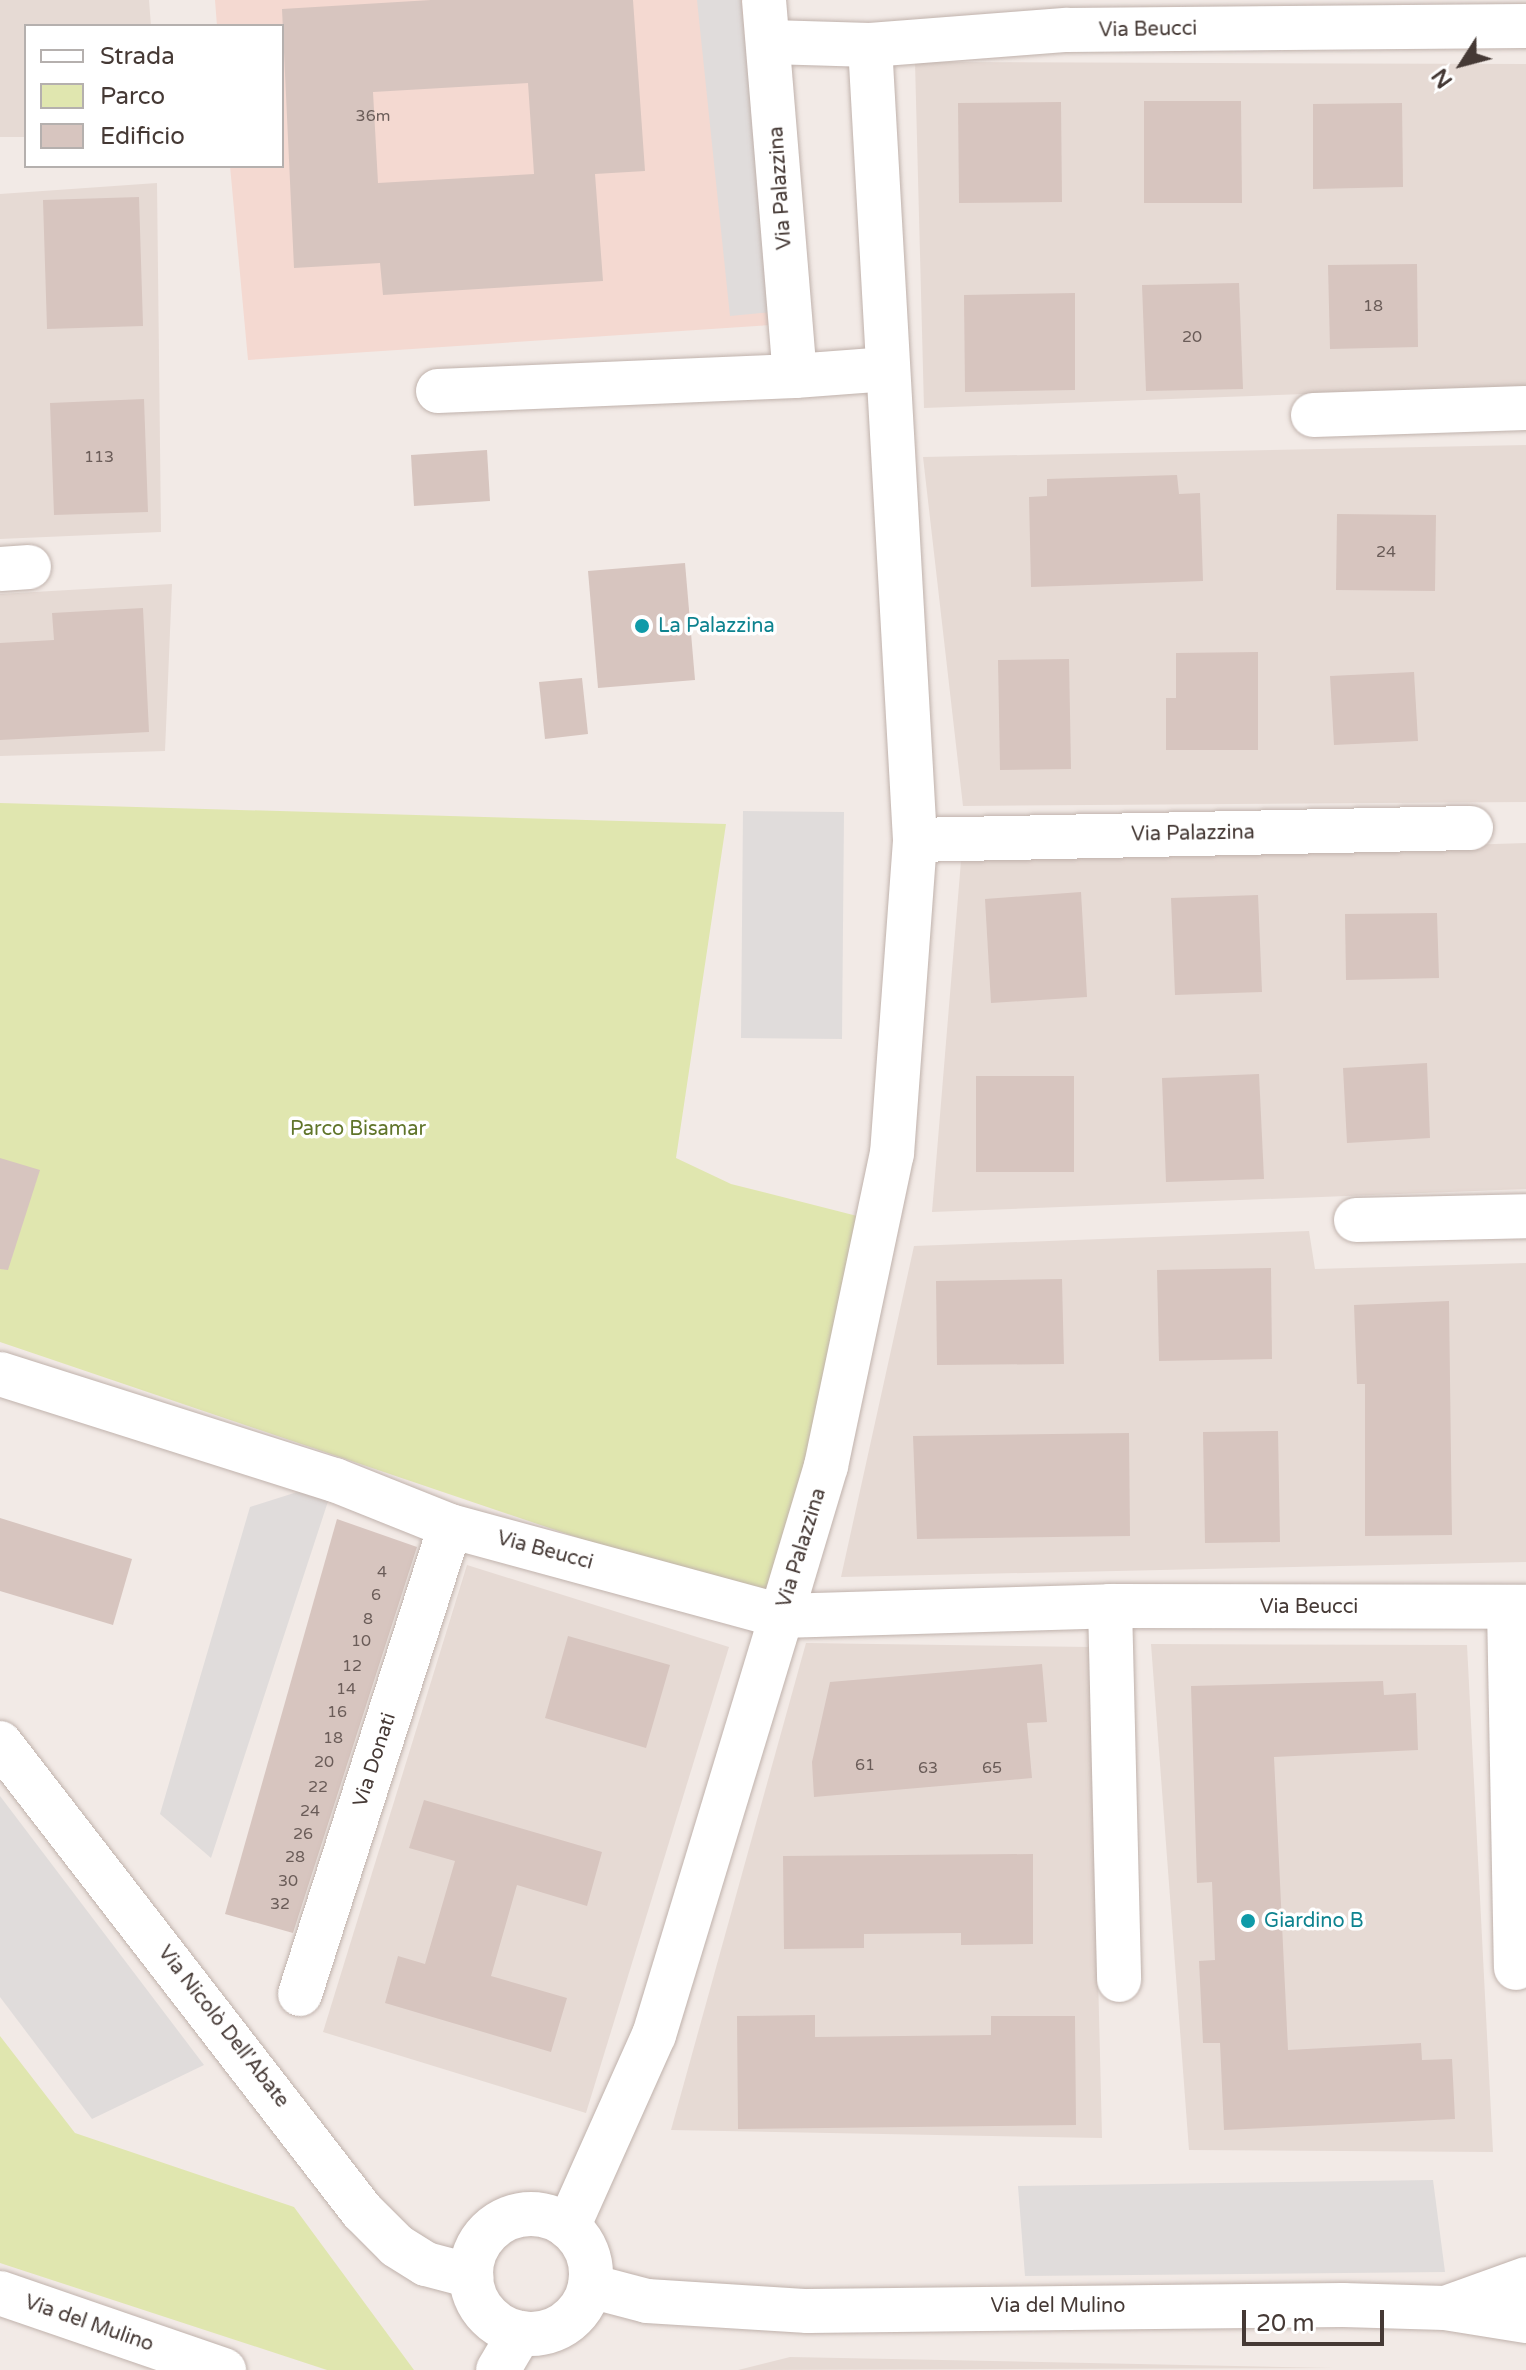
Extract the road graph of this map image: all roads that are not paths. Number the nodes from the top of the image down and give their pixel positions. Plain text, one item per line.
1 (767, 21) edge
2 (1526, 26) edge
3 (870, 45) junction
4 (888, 369) junction
5 (795, 376) junction
6 (438, 391) dead end
7 (1526, 408) edge
8 (1313, 415) dead end
9 (1471, 828) dead end
10 (915, 840) junction
11 (1526, 1216) edge
12 (1356, 1220) dead end
13 (0, 1374) edge
14 (450, 1526) junction
15 (1110, 1606) junction
16 (1517, 1608) edge
17 (781, 1616) junction
18 (0, 1743) edge
19 (1516, 1968) dead end
20 (1119, 1980) dead end
21 (300, 1994) dead end
22 (568, 2227) junction
23 (471, 2276) junction
24 (1526, 2279) edge
25 (590, 2286) junction
26 (0, 2293) edge
27 (1445, 2308) junction
28 (1526, 2321) edge
29 (509, 2352) edge
30 (224, 2370) edge

1 - 3 street, Via Beucci
1 - 5 street, Via Palazzina
2 - 3 street, Via Beucci
3 - 4 street, Via Palazzina
4 - 5 street
4 - 10 street, Via Palazzina
5 - 6 street
7 - 8 street
9 - 10 street, Via Palazzina
10 - 17 street, Via Palazzina
11 - 12 street
13 - 14 street, Via Beucci
14 - 17 street, Via Beucci
14 - 21 street, Via Donati
15 - 16 street, Via Beucci
15 - 17 street, Via Beucci
15 - 20 street
16 - 19 street, Via Beucci
17 - 22 street, Via Palazzina
18 - 23 street, Via Nicolò Dell'Abate
22 - 23 street
22 - 25 street
23 - 29 street
24 - 27 street
25 - 27 street, Via del Mulino
25 - 29 street
26 - 30 street, Via del Mulino
27 - 28 street, Via del Mulino

